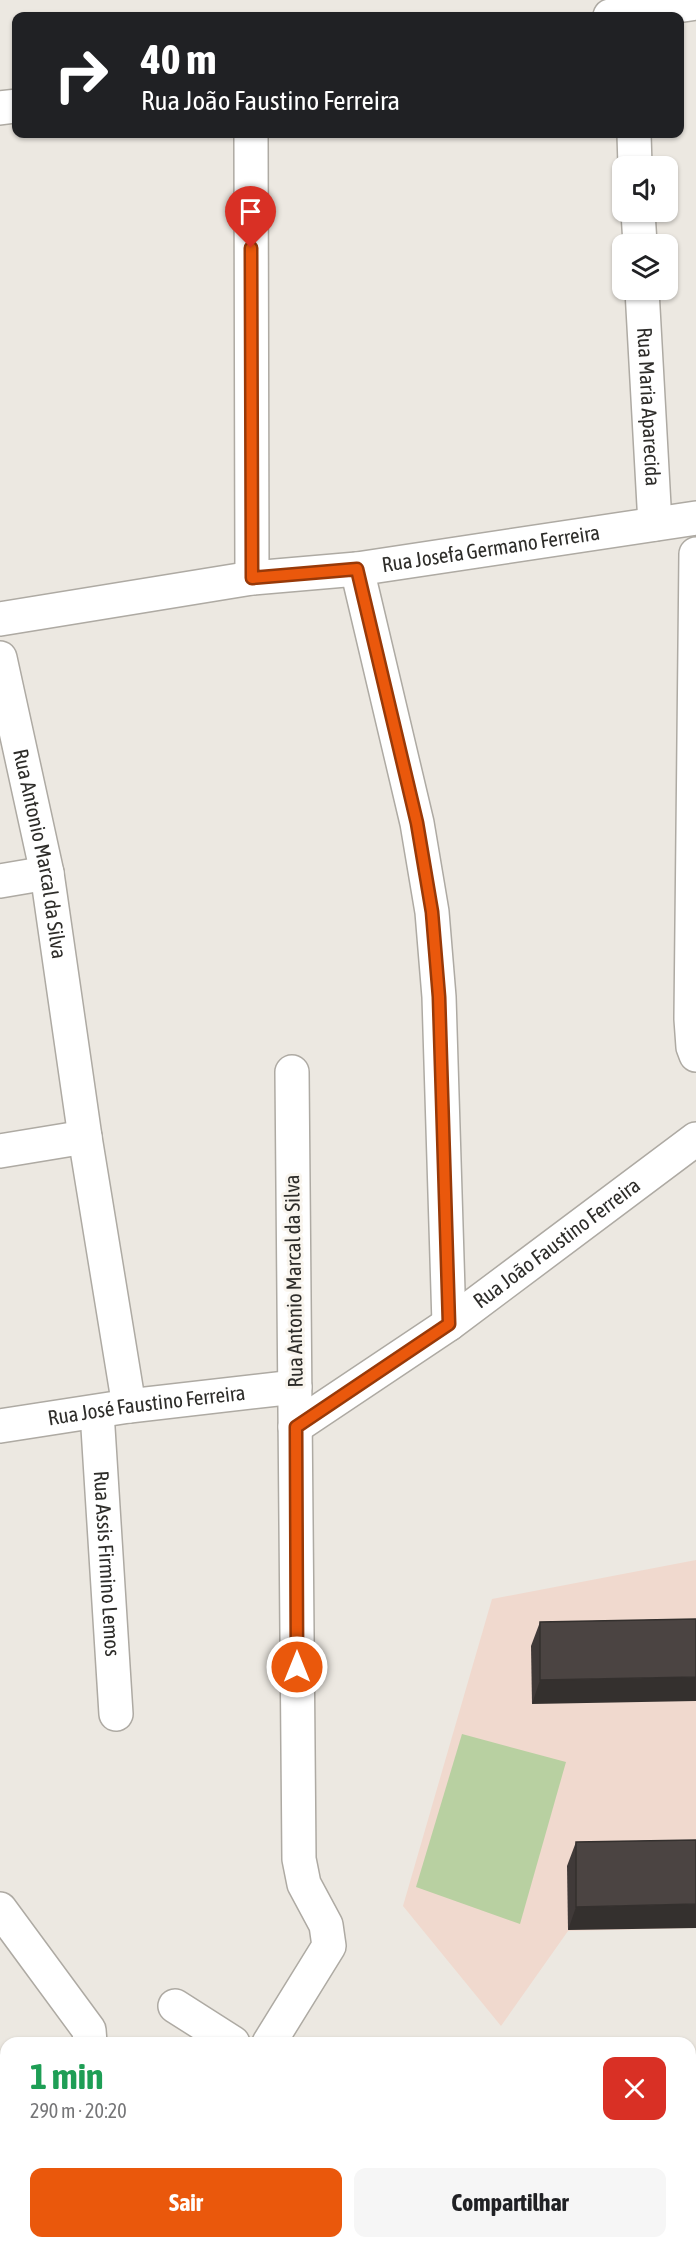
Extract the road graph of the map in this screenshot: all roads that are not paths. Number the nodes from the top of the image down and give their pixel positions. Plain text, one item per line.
1 (696, 3) edge
2 (636, 12) edge
3 (251, 138) edge
4 (634, 138) edge
5 (635, 156) edge
6 (643, 300) edge
7 (696, 518) edge
8 (655, 524) junction
9 (696, 554) edge
10 (357, 569) junction
11 (252, 578) junction
12 (0, 618) edge
13 (0, 658) edge
14 (47, 873) junction
15 (0, 881) edge
16 (696, 1055) edge
17 (292, 1072) dead end
18 (85, 1137) junction
19 (696, 1139) edge
20 (0, 1151) edge
21 (449, 1324) junction
22 (295, 1387) junction
23 (129, 1406) junction
24 (97, 1412) junction
25 (0, 1426) edge
26 (296, 1427) junction
27 (116, 1714) dead end
28 (0, 1909) edge
29 (175, 2006) dead end
30 (90, 2037) edge
31 (224, 2037) edge
32 (273, 2037) edge

1 - 2 street
3 - 11 street
4 - 5 street
6 - 8 street, Rua Maria Aparecida
7 - 8 street, Rua Josefa Germano Ferreira
8 - 10 street, Rua Josefa Germano Ferreira
9 - 16 street
10 - 11 street, Rua Josefa Germano Ferreira
10 - 21 street
11 - 12 street, Rua Josefa Germano Ferreira
13 - 14 street, Rua Antonio Marcal da Silva
14 - 15 street
14 - 18 street, Rua Antonio Marcal da Silva
17 - 22 street, Rua Antonio Marcal da Silva
18 - 20 street
18 - 23 street, Rua Antonio Marcal da Silva
19 - 21 street, Rua João Faustino Ferreira
21 - 26 street, Rua João Faustino Ferreira
22 - 23 street, Rua José Faustino Ferreira
22 - 26 street, Rua Antonio Marcal da Silva
23 - 24 street, Rua José Faustino Ferreira
24 - 25 street, Rua José Faustino Ferreira
24 - 27 street, Rua Assis Firmino Lemos
26 - 32 street, Rua Antonio Marcal da Silva
28 - 30 street
29 - 31 street

